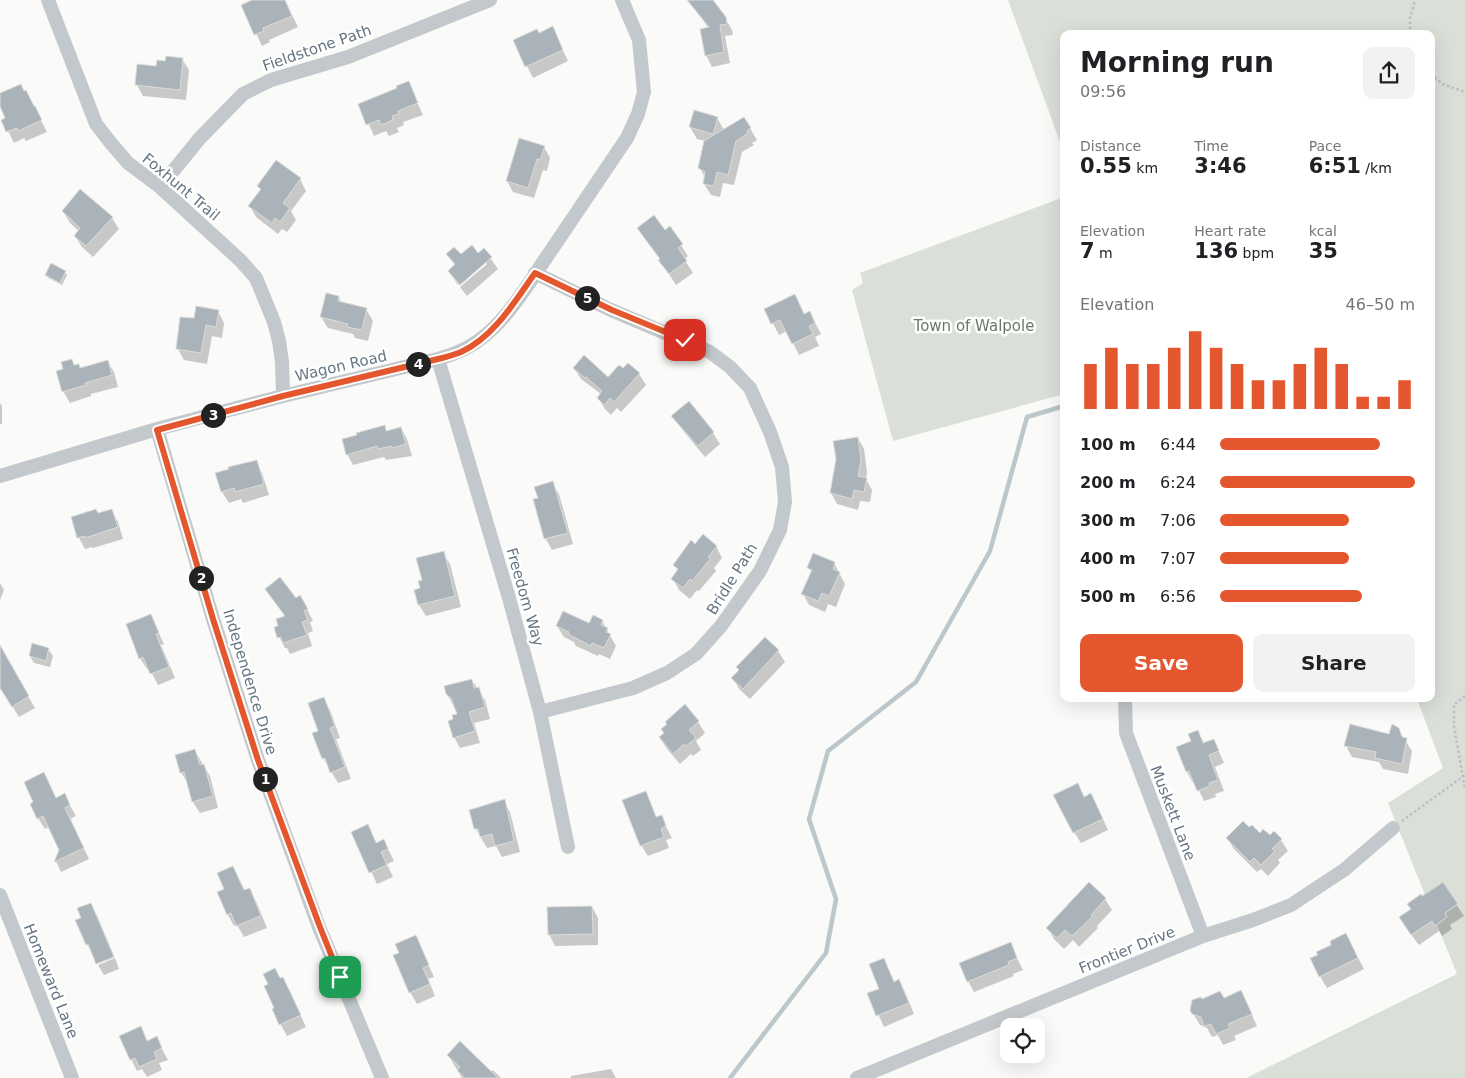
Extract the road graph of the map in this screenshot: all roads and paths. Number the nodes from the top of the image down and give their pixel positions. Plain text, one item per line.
1 (48, 0) edge
2 (490, 0) edge
3 (622, 0) edge
4 (1415, 0) edge
5 (1410, 30) edge
6 (1435, 78) edge
7 (1465, 92) edge
8 (160, 187) junction
9 (535, 273) junction
10 (438, 359) junction
11 (283, 396) junction
12 (157, 430) junction
13 (0, 476) edge
14 (1465, 696) edge
15 (1125, 702) edge
16 (540, 712) junction
17 (1464, 775) edge
18 (1465, 789) edge
19 (1393, 828) joint
20 (568, 847) dead end
21 (0, 895) edge
22 (1203, 936) junction
23 (72, 1078) edge
24 (382, 1078) edge
25 (858, 1078) edge

1 - 8 street, Foxhunt Trail
2 - 8 street, Fieldstone Path
3 - 9 street, Wagon Road
4 - 5 path
6 - 7 path
8 - 11 street, Foxhunt Trail
9 - 10 street, Wagon Road
9 - 16 street, Bridle Path
10 - 11 street, Wagon Road
10 - 16 street, Freedom Way
11 - 12 street, Wagon Road
12 - 13 street, Wagon Road
12 - 24 street, Independence Drive
14 - 17 path
15 - 22 street, Muskett Lane
16 - 20 street, Freedom Way
17 - 18 path
17 - 19 path
19 - 22 street, Frontier Drive
21 - 23 street, Homeward Lane
22 - 25 street, Frontier Drive

